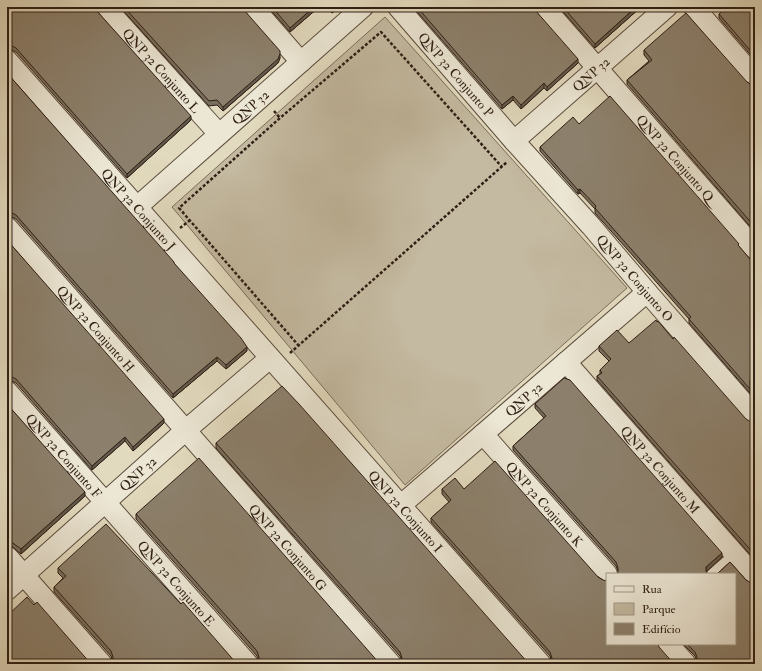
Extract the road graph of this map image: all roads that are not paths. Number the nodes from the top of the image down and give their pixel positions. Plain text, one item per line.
1 (104, 7) edge
2 (253, 7) edge
3 (363, 7) edge
4 (398, 7) edge
5 (544, 7) edge
6 (667, 7) edge
7 (694, 7) edge
8 (7, 60) edge
9 (301, 62) junction
10 (597, 67) junction
11 (755, 78) edge
12 (219, 134) junction
13 (514, 141) junction
14 (137, 207) junction
15 (7, 227) edge
16 (755, 249) edge
17 (646, 292) junction
18 (270, 358) junction
19 (566, 362) junction
20 (7, 391) edge
21 (755, 416) edge
22 (186, 430) junction
23 (483, 434) junction
24 (105, 502) junction
25 (401, 505) junction
26 (735, 554) junction
27 (7, 556) edge
28 (606, 573) edge
29 (713, 573) edge
30 (24, 575) junction
31 (755, 577) edge
32 (7, 590) edge
33 (669, 645) edge
34 (102, 664) edge
35 (248, 664) edge
36 (391, 664) edge
37 (542, 664) edge
38 (686, 664) edge

1 - 12 street, QNP 32 Conjunto L
2 - 9 street
3 - 9 street, QNP 32
4 - 13 street, QNP 32 Conjunto P
5 - 10 street, QNP 32 Conjunto Q
6 - 10 street, QNP 32
7 - 11 street
8 - 14 street, QNP 32 Conjunto J
9 - 12 street, QNP 32
10 - 13 street, QNP 32
10 - 16 street, QNP 32 Conjunto Q
12 - 14 street, QNP 32
13 - 17 street, QNP 32 Conjunto O
14 - 18 street, QNP 32 Conjunto J
15 - 22 street, QNP 32 Conjunto H
17 - 19 street, QNP 32
17 - 21 street, QNP 32 Conjunto O
18 - 22 street, QNP 32
18 - 25 street, QNP 32 Conjunto I
19 - 23 street, QNP 32
19 - 26 street, QNP 32 Conjunto M
20 - 24 street, QNP 32 Conjunto F
22 - 24 street, QNP 32
22 - 36 street, QNP 32 Conjunto G
23 - 25 street, QNP 32
23 - 28 street, QNP 32 Conjunto K
24 - 30 street, QNP 32
24 - 35 street, QNP 32 Conjunto E
25 - 37 street, QNP 32 Conjunto I
26 - 29 lane
26 - 31 street, QNP 32 Conjunto M
27 - 30 street
30 - 32 street, QNP 32
30 - 34 street
33 - 38 street

